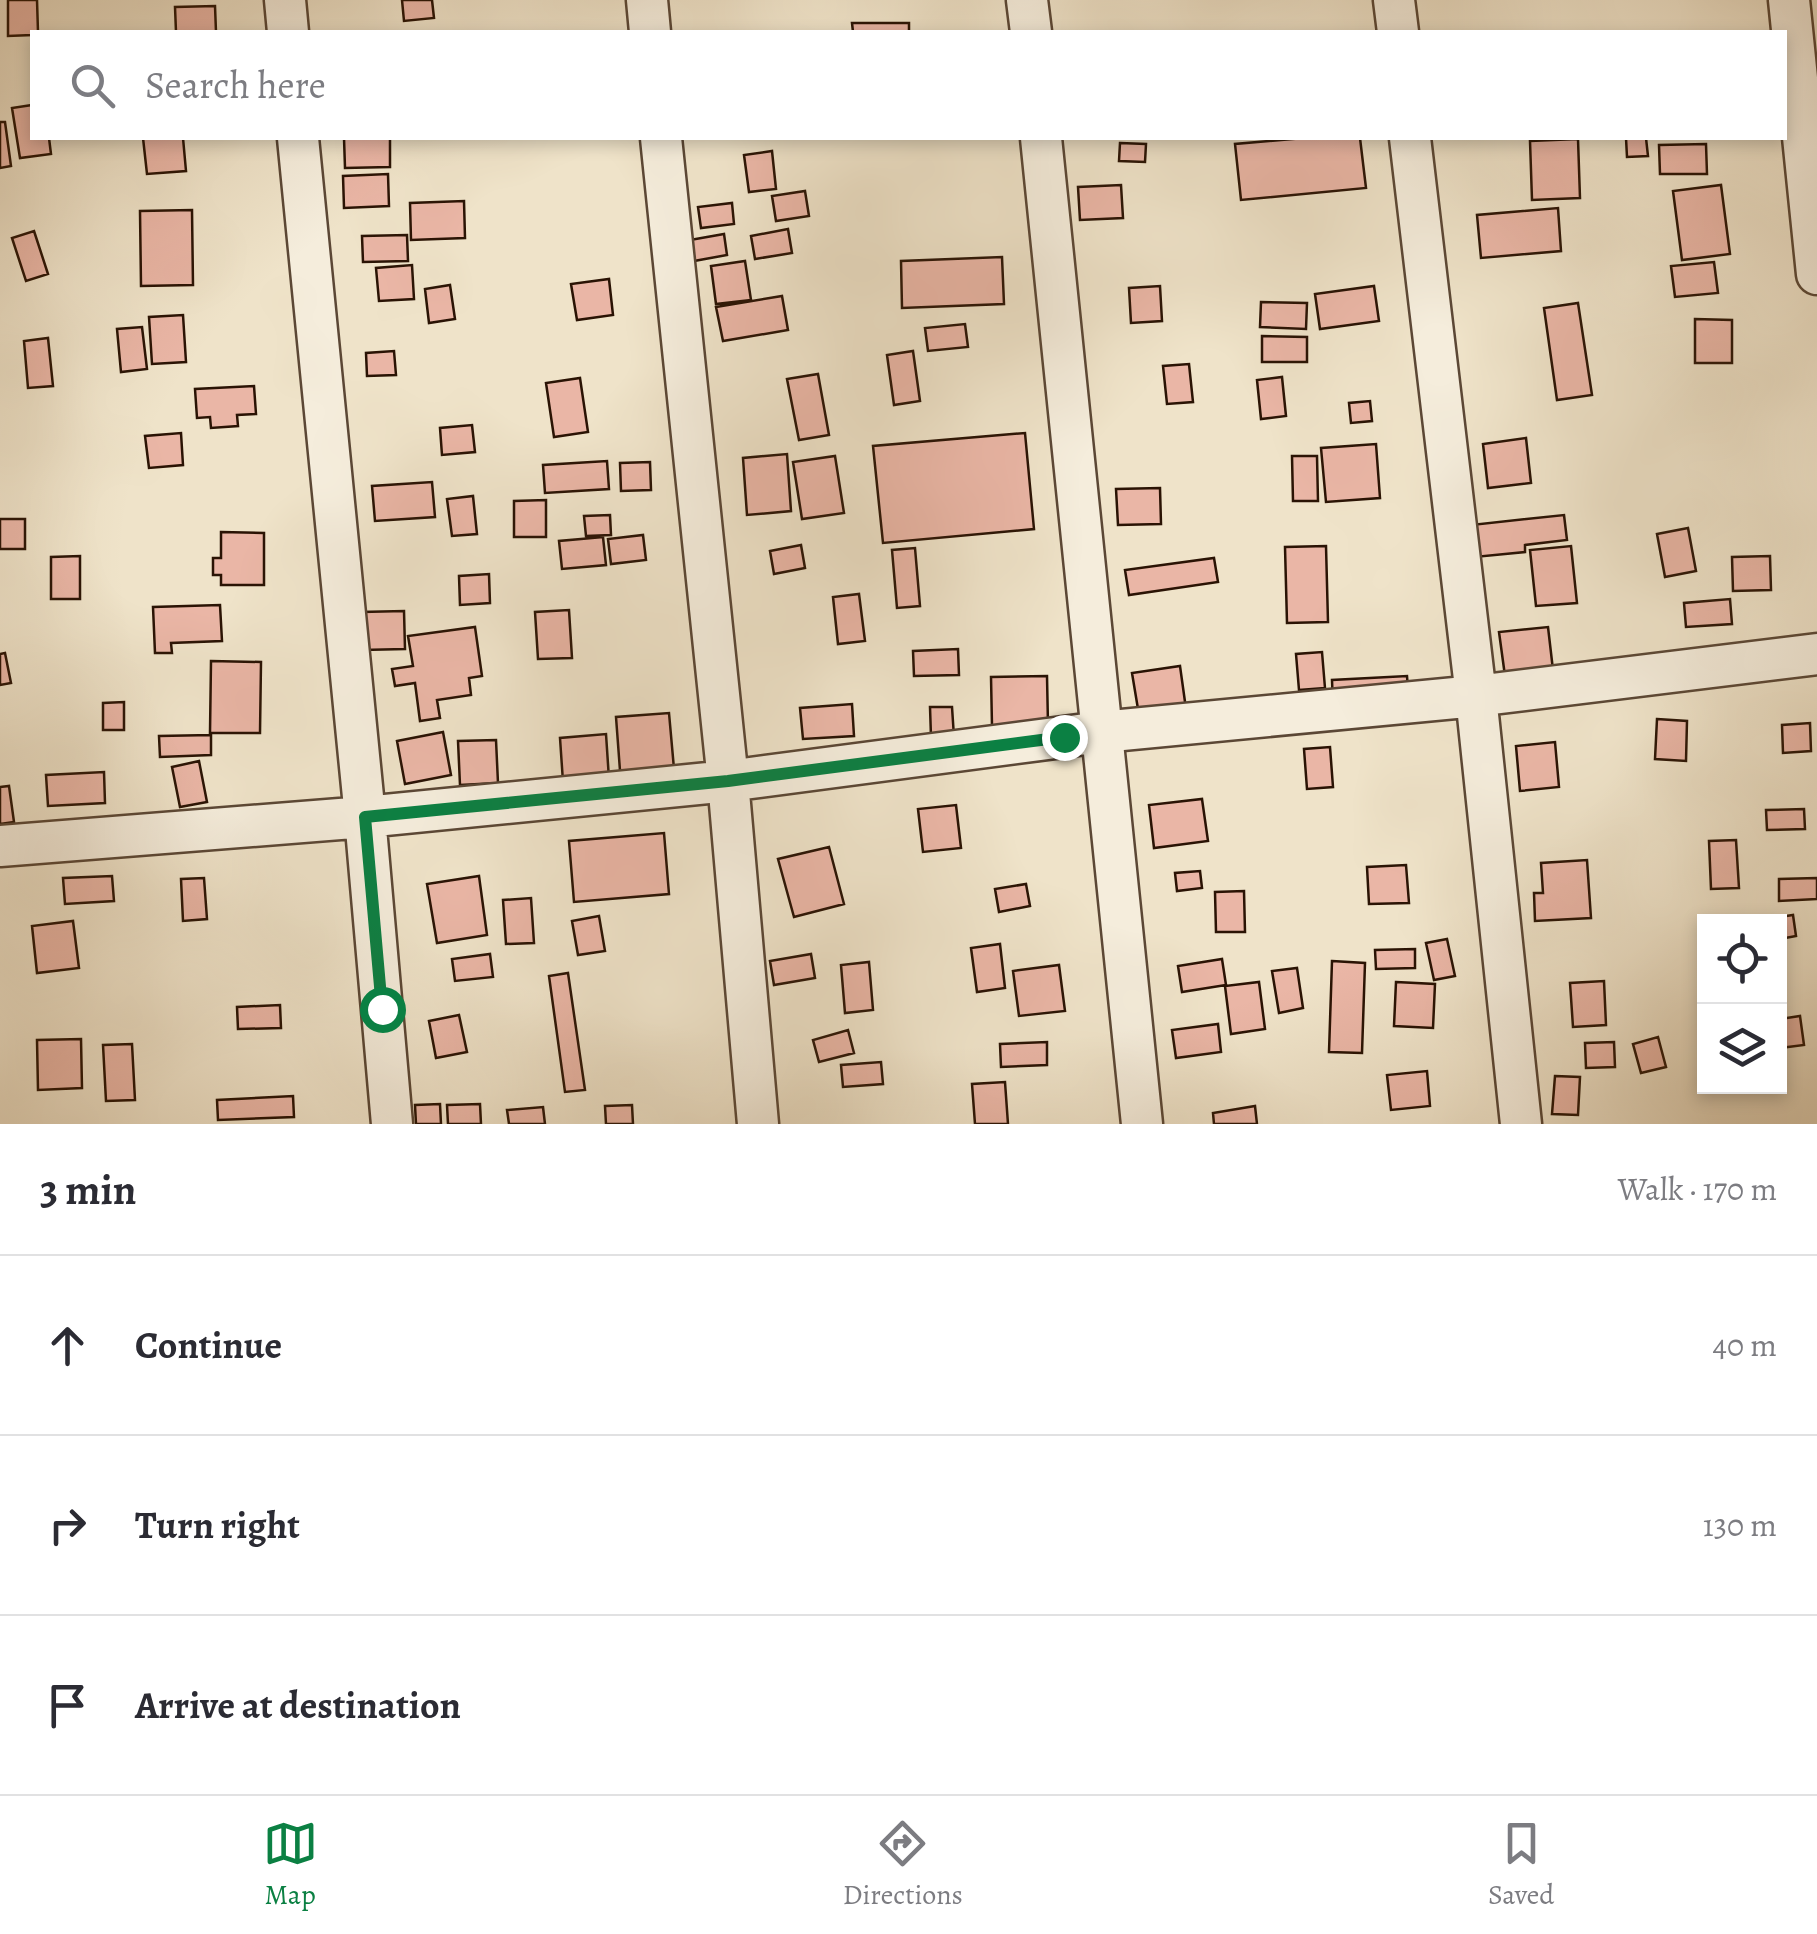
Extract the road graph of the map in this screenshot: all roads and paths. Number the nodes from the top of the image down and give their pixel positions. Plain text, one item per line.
1 (284, 0) edge
2 (647, 0) edge
3 (1027, 0) edge
4 (1394, 0) edge
5 (1789, 0) edge
6 (288, 30) edge
7 (650, 30) edge
8 (1030, 30) edge
9 (1398, 30) edge
10 (298, 140) edge
11 (661, 140) edge
12 (1041, 140) edge
13 (1410, 140) edge
14 (1817, 274) edge
15 (1817, 654) edge
16 (1476, 696) junction
17 (1101, 732) junction
18 (728, 781) junction
19 (365, 817) junction
20 (0, 846) edge
21 (392, 1124) edge
22 (758, 1124) edge
23 (1142, 1124) edge
24 (1522, 1124) edge

1 - 6 street
2 - 7 street
3 - 8 street
4 - 9 street
5 - 14 street
10 - 19 street
11 - 18 street
12 - 17 street
13 - 16 street
15 - 16 street
16 - 17 street
16 - 24 street
17 - 18 street
17 - 23 street
18 - 19 street
18 - 22 street
19 - 20 street
19 - 21 street

